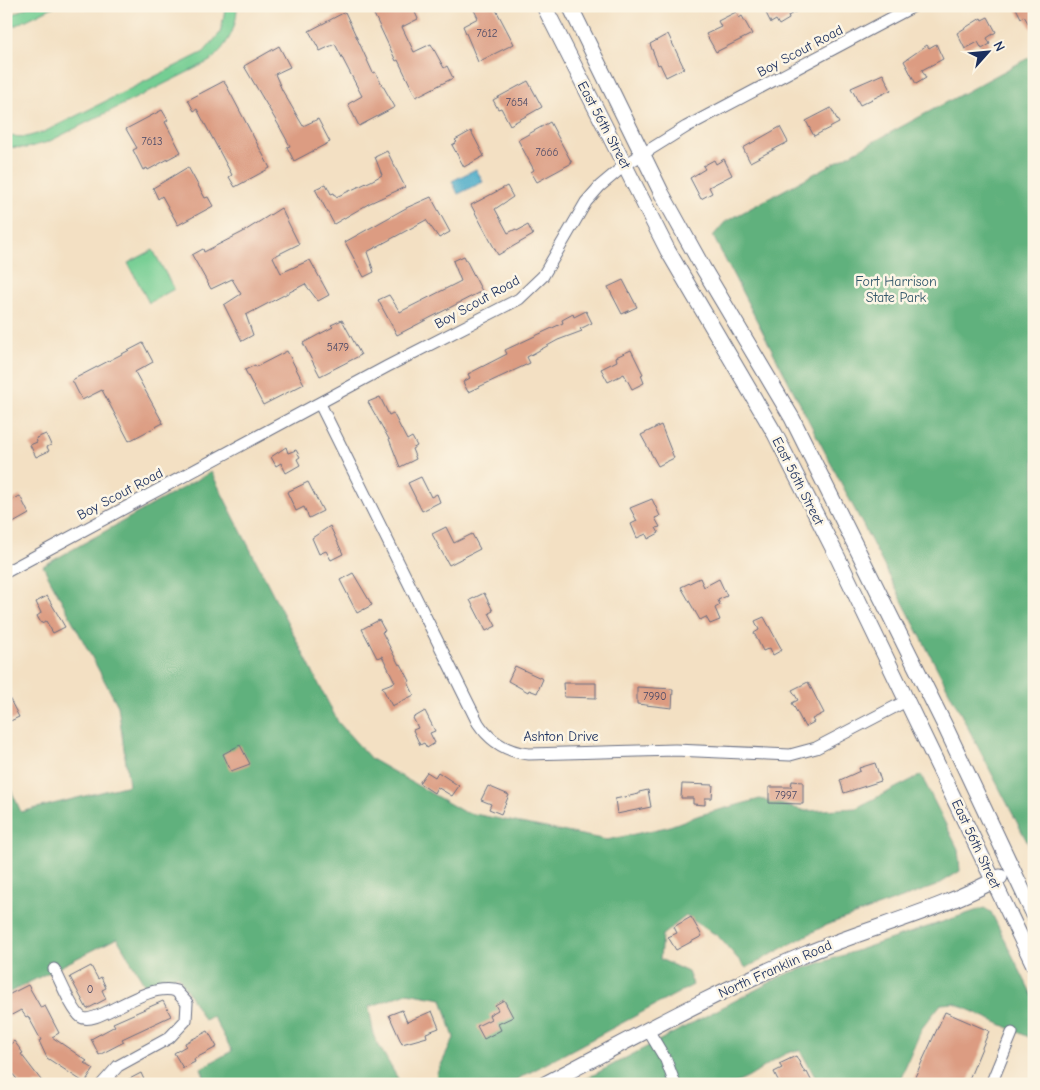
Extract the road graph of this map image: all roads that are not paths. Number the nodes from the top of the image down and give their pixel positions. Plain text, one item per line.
1 (544, 6) edge
2 (570, 6) edge
3 (914, 6) edge
4 (643, 152) junction
5 (625, 165) junction
6 (320, 404) junction
7 (6, 572) edge
8 (908, 700) junction
9 (1012, 870) junction
10 (992, 882) junction
11 (1034, 915) edge
12 (1034, 964) edge
13 (54, 969) dead end
14 (648, 1030) junction
15 (1012, 1033) dead end
16 (102, 1084) edge
17 (545, 1084) edge
18 (675, 1084) edge
19 (991, 1084) edge

1 - 5 main road, East 56th Street
2 - 4 main road, East 56th Street
3 - 4 street, Boy Scout Road
4 - 5 street, Boy Scout Road
4 - 9 main road, East 56th Street
5 - 6 street, Boy Scout Road
5 - 8 main road, East 56th Street
6 - 7 street, Boy Scout Road
6 - 8 street, Ashton Drive
8 - 10 main road, East 56th Street
9 - 10 main road, North Franklin Road
9 - 11 main road, East 56th Street
10 - 12 main road, East 56th Street
10 - 14 main road, North Franklin Road
13 - 16 street
14 - 17 main road, North Franklin Road
14 - 18 street
15 - 19 street

